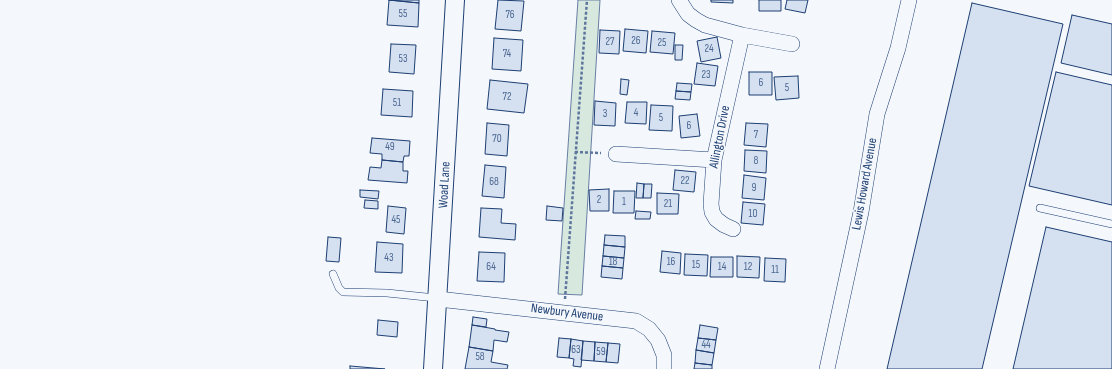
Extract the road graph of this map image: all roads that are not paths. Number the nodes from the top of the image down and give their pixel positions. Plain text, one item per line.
1 (455, 0) edge
2 (679, 0) edge
3 (909, 0) edge
4 (742, 35) junction
5 (792, 44) dead end
6 (616, 154) road end
7 (714, 160) junction
8 (1040, 208) dead end
9 (1112, 224) edge
10 (733, 229) dead end
11 (333, 274) dead end
12 (438, 299) junction
13 (433, 369) edge
14 (664, 369) edge
15 (827, 369) edge

1 - 12 street, Woad Lane
2 - 4 street
3 - 15 street, Lewis Howard Avenue
4 - 5 street
4 - 7 street, Allington Drive
6 - 7 street
7 - 10 street, Allington Drive
8 - 9 lane
11 - 12 lane
12 - 13 street, Woad Lane
12 - 14 street, Newbury Avenue

